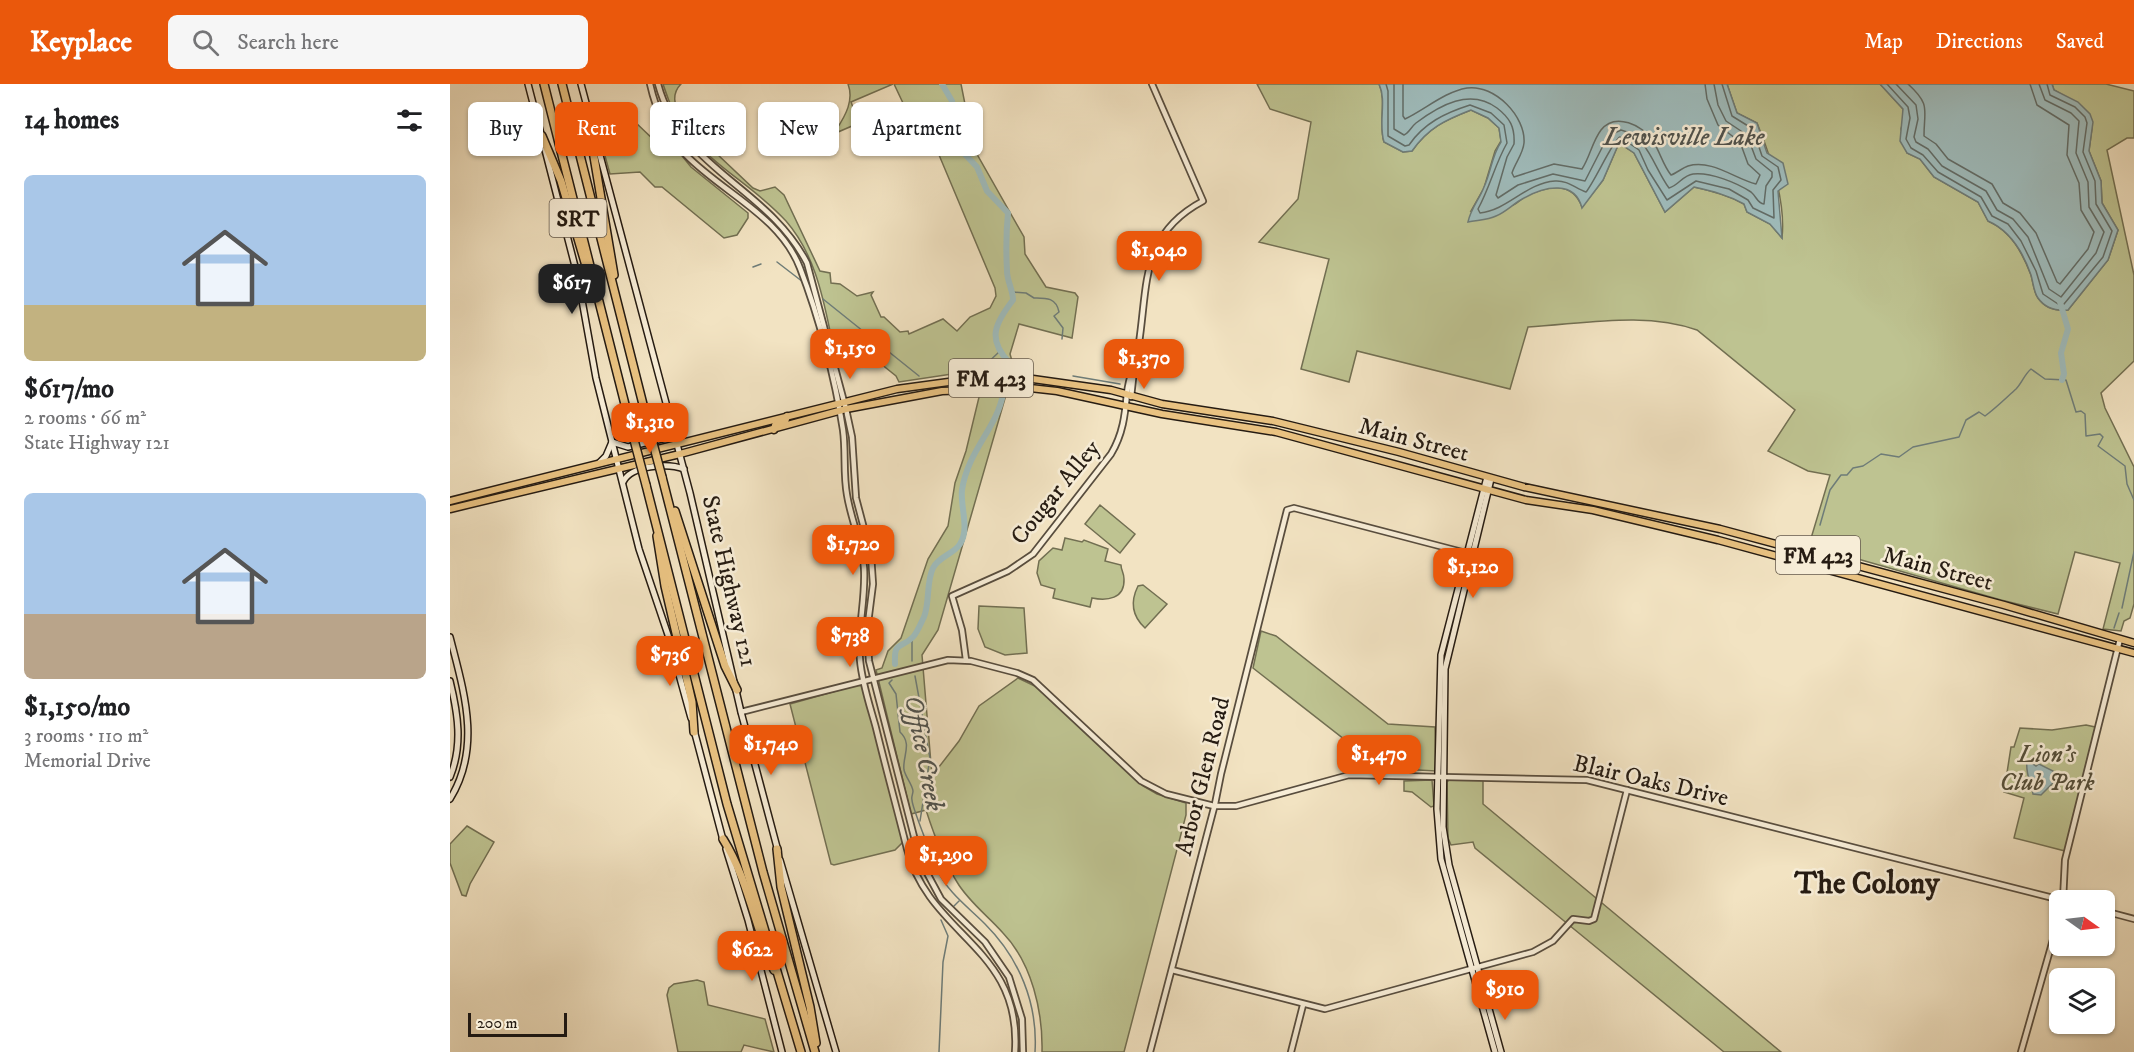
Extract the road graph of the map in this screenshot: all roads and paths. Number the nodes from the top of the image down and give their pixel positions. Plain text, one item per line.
1 (528, 84) edge
2 (544, 84) edge
3 (562, 84) edge
4 (581, 84) edge
5 (650, 84) edge
6 (658, 84) edge
7 (1152, 84) edge
8 (533, 102) edge
9 (586, 102) edge
10 (543, 138) edge
11 (543, 140) edge
12 (594, 156) edge
13 (600, 156) edge
14 (764, 207) junction
15 (758, 214) junction
16 (616, 299) junction
17 (601, 306) junction
18 (828, 335) junction
19 (821, 337) junction
20 (1058, 381) junction
21 (1057, 391) junction
22 (1129, 395) junction
23 (841, 402) junction
24 (1127, 405) junction
25 (842, 410) junction
26 (787, 416) junction
27 (673, 427) junction
28 (774, 430) junction
29 (1349, 440) junction
30 (612, 442) junction
31 (678, 444) junction
32 (1347, 450) junction
33 (680, 454) junction
34 (616, 459) junction
35 (598, 464) junction
36 (619, 469) junction
37 (684, 469) junction
38 (543, 477) junction
39 (662, 477) junction
40 (1489, 478) junction
41 (623, 484) junction
42 (545, 485) junction
43 (1487, 488) junction
44 (450, 501) edge
45 (1594, 501) junction
46 (450, 509) edge
47 (1593, 510) junction
48 (861, 518) junction
49 (852, 519) junction
50 (658, 531) junction
51 (1470, 554) junction
52 (2004, 604) junction
53 (861, 615) junction
54 (2002, 615) junction
55 (869, 617) junction
56 (450, 637) edge
57 (2120, 639) junction
58 (2134, 643) edge
59 (2118, 649) junction
60 (2134, 653) edge
61 (966, 660) junction
62 (872, 679) junction
63 (450, 681) edge
64 (864, 681) junction
65 (463, 687) junction
66 (452, 690) junction
67 (737, 690) junction
68 (741, 712) junction
69 (694, 732) junction
70 (891, 750) junction
71 (882, 753) junction
72 (1440, 775) junction
73 (450, 777) edge
74 (1627, 790) junction
75 (450, 799) edge
76 (1214, 806) junction
77 (723, 839) junction
78 (915, 844) junction
79 (906, 846) junction
80 (777, 849) junction
81 (2063, 890) edge
82 (2049, 897) edge
83 (2115, 914) edge
84 (955, 916) junction
85 (2134, 919) edge
86 (949, 922) junction
87 (2049, 954) edge
88 (1475, 968) junction
89 (1172, 970) junction
90 (786, 995) junction
91 (1303, 1005) junction
92 (1015, 1037) junction
93 (1024, 1037) junction
94 (782, 1052) edge
95 (801, 1052) edge
96 (816, 1052) edge
97 (836, 1052) edge
98 (1015, 1052) edge
99 (1023, 1052) edge
100 (1150, 1052) edge
101 (1291, 1052) edge
102 (1495, 1052) edge
103 (1501, 1052) edge
104 (2021, 1052) edge

1 - 8 main road
2 - 17 highway, SRT
3 - 16 highway, SRT
4 - 9 main road, State Highway 121
5 - 15 street
6 - 14 street
7 - 22 street, Cougar Alley
10 - 17 highway
11 - 30 main road
12 - 16 highway
13 - 27 main road, State Highway 121
14 - 15 street
14 - 18 street
15 - 19 street
16 - 39 highway, SRT, bridge
17 - 50 highway, SRT, bridge
18 - 19 street
18 - 23 street
19 - 23 street
20 - 21 main road
20 - 22 main road, Main Street / FM 423
20 - 23 main road, Main Street / FM 423
21 - 24 main road, Main Street / FM 423
21 - 25 main road, Main Street / FM 423
22 - 24 street, Cougar Alley
22 - 29 main road, Main Street / FM 423
23 - 25 street
23 - 26 main road, Main Street / FM 423
24 - 32 main road, Main Street / FM 423
24 - 61 street, Cougar Alley
25 - 28 main road, Main Street / FM 423
25 - 48 street
25 - 49 street
26 - 28 main road
26 - 31 main road, Main Street / FM 423
27 - 30 main road
27 - 31 main road, State Highway 121
28 - 33 main road, Main Street / FM 423
29 - 32 main road
29 - 40 main road, Main Street / FM 423
30 - 34 main road
30 - 35 main road
31 - 33 main road, State Highway 121
31 - 34 main road, FM 423
32 - 43 main road, Main Street / FM 423
33 - 36 main road, FM 423
33 - 37 main road, State Highway 121
34 - 35 main road
34 - 36 main road
35 - 38 main road
36 - 41 main road
36 - 42 main road
37 - 41 main road
37 - 67 main road, State Highway 121
38 - 42 main road
38 - 44 main road
39 - 67 highway
39 - 96 highway, SRT
40 - 43 main road
40 - 45 main road, Main Street / FM 423
41 - 69 main road
42 - 46 main road
43 - 47 main road, Main Street / FM 423
43 - 51 main road
45 - 47 main road
45 - 52 main road, Main Street / FM 423
47 - 54 main road, Main Street / FM 423
48 - 49 street
48 - 55 street
49 - 53 street
50 - 69 highway
50 - 90 highway, SRT
51 - 72 main road
51 - 76 street, Arbor Glen Road
52 - 54 main road
52 - 57 main road, Main Street / FM 423
53 - 55 street
53 - 64 street
54 - 59 main road, Main Street / FM 423
55 - 62 street
56 - 65 main road
57 - 58 main road, Main Street / FM 423
57 - 59 street
59 - 60 main road, Main Street / FM 423
59 - 81 street
61 - 62 street, Blair Oaks Drive
61 - 76 street, Blair Oaks Drive
62 - 64 street, Blair Oaks Drive
62 - 70 street
63 - 66 main road
64 - 68 street, Blair Oaks Drive
64 - 71 street
65 - 66 main road
65 - 75 main road
66 - 73 main road
67 - 68 main road, State Highway 121
68 - 80 main road, State Highway 121
69 - 77 main road
70 - 71 street
70 - 78 street
71 - 79 street
72 - 74 street, Blair Oaks Drive
72 - 76 street, Blair Oaks Drive
72 - 88 main road
74 - 82 street, Blair Oaks Drive
74 - 88 street
76 - 89 street, Arbor Glen Road
77 - 90 highway
77 - 94 main road
78 - 79 street
78 - 84 street
79 - 86 street
80 - 96 highway
80 - 97 main road, State Highway 121
83 - 85 street
84 - 86 street
84 - 93 street
86 - 92 street
87 - 104 street
88 - 91 street
88 - 102 main road
88 - 103 main road
89 - 91 street
89 - 100 street, Arbor Glen Road
90 - 95 highway, SRT
91 - 101 street
92 - 93 street
92 - 98 street
93 - 99 street

